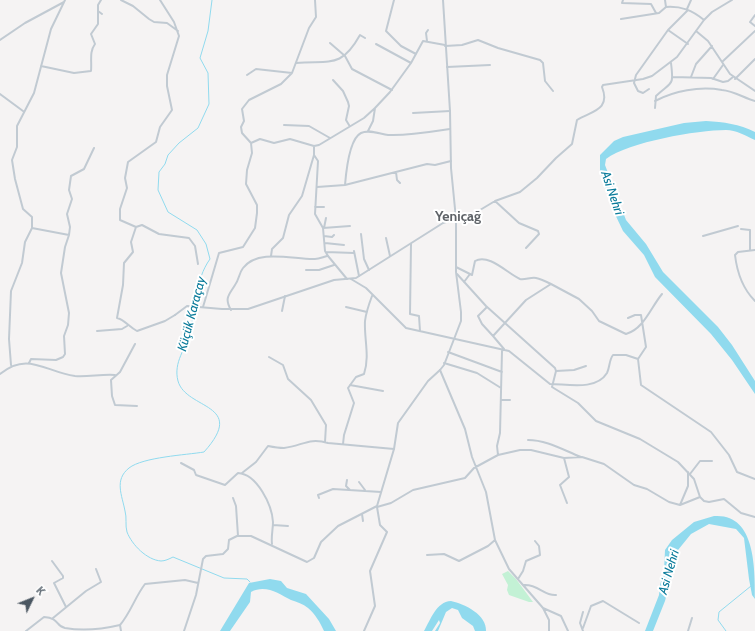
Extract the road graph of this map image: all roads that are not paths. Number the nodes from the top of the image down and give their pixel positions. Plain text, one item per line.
1 (101, 0) edge
2 (121, 0) edge
3 (160, 0) edge
4 (315, 0) edge
5 (394, 0) edge
6 (443, 0) edge
7 (623, 0) edge
8 (644, 0) edge
9 (665, 0) edge
10 (692, 0) edge
11 (732, 0) edge
12 (65, 1) edge
13 (644, 4) junction
14 (666, 7) junction
15 (688, 10) junction
16 (98, 11) junction
17 (656, 13) junction
18 (102, 14) dead end
19 (755, 15) edge
20 (622, 19) dead end
21 (704, 20) junction
22 (755, 26) edge
23 (428, 30) dead end
24 (668, 30) junction
25 (178, 31) junction
26 (696, 31) junction
27 (755, 31) edge
28 (365, 38) dead end
29 (0, 40) edge
30 (427, 41) junction
31 (330, 43) dead end
32 (376, 44) dead end
33 (688, 44) junction
34 (445, 46) junction
35 (712, 46) junction
36 (416, 55) junction
37 (345, 56) junction
38 (755, 59) edge
39 (411, 62) junction
40 (296, 63) junction
41 (671, 63) junction
42 (722, 64) junction
43 (490, 65) dead end
44 (41, 66) junction
45 (447, 67) junction
46 (292, 73) junction
47 (247, 75) dead end
48 (673, 77) junction
49 (691, 77) junction
50 (734, 78) junction
51 (713, 79) junction
52 (333, 80) dead end
53 (634, 80) junction
54 (649, 89) dead end
55 (392, 90) junction
56 (553, 91) dead end
57 (755, 91) edge
58 (0, 94) edge
59 (655, 101) junction
60 (755, 101) edge
61 (375, 108) junction
62 (655, 108) dead end
63 (23, 111) junction
64 (450, 111) junction
65 (413, 112) dead end
66 (284, 125) dead end
67 (349, 125) junction
68 (451, 129) junction
69 (368, 131) junction
70 (330, 138) junction
71 (251, 143) junction
72 (314, 146) junction
73 (94, 148) dead end
74 (314, 154) junction
75 (451, 161) junction
76 (396, 172) junction
77 (400, 183) dead end
78 (345, 185) junction
79 (317, 187) junction
80 (495, 201) junction
81 (315, 207) junction
82 (324, 207) dead end
83 (326, 218) dead end
84 (456, 219) junction
85 (350, 226) dead end
86 (738, 226) dead end
87 (136, 227) junction
88 (32, 228) junction
89 (324, 228) junction
90 (741, 229) dead end
91 (361, 234) dead end
92 (69, 235) junction
93 (334, 235) dead end
94 (324, 236) junction
95 (703, 236) dead end
96 (386, 238) dead end
97 (325, 243) junction
98 (411, 244) junction
99 (344, 245) dead end
100 (526, 248) dead end
101 (750, 250) junction
102 (755, 250) edge
103 (326, 252) junction
104 (271, 256) junction
105 (328, 256) junction
106 (390, 256) junction
107 (198, 264) dead end
108 (334, 265) junction
109 (456, 267) junction
110 (306, 270) dead end
111 (369, 270) junction
112 (457, 274) junction
113 (470, 274) junction
114 (359, 276) junction
115 (346, 279) junction
116 (351, 279) junction
117 (464, 282) junction
118 (551, 284) junction
119 (662, 294) dead end
120 (755, 294) edge
121 (285, 296) junction
122 (372, 296) junction
123 (751, 297) junction
124 (755, 301) edge
125 (201, 307) junction
126 (346, 307) dead end
127 (487, 307) junction
128 (230, 310) junction
129 (282, 311) dead end
130 (367, 312) junction
131 (628, 318) dead end
132 (643, 322) junction
133 (504, 324) junction
134 (127, 326) junction
135 (97, 331) dead end
136 (420, 331) junction
137 (493, 336) junction
138 (453, 338) junction
139 (134, 344) dead end
140 (504, 349) junction
141 (448, 352) junction
142 (269, 357) dead end
143 (638, 359) junction
144 (29, 363) junction
145 (444, 363) junction
146 (11, 365) junction
147 (586, 366) dead end
148 (440, 370) junction
149 (556, 371) junction
150 (502, 372) junction
151 (0, 374) edge
152 (115, 375) junction
153 (553, 384) junction
154 (350, 385) junction
155 (501, 388) junction
156 (383, 391) dead end
157 (501, 400) junction
158 (510, 400) dead end
159 (137, 406) dead end
160 (528, 440) dead end
161 (325, 442) junction
162 (343, 444) junction
163 (394, 448) junction
164 (498, 455) junction
165 (582, 457) junction
166 (564, 458) junction
167 (712, 461) dead end
168 (181, 463) dead end
169 (477, 467) junction
170 (242, 473) junction
171 (689, 473) junction
172 (755, 479) edge
173 (347, 480) dead end
174 (359, 482) dead end
175 (350, 490) junction
176 (366, 490) junction
177 (382, 492) junction
178 (233, 498) dead end
179 (319, 498) dead end
180 (700, 498) junction
181 (567, 503) dead end
182 (680, 504) junction
183 (377, 506) junction
184 (362, 514) junction
185 (755, 517) edge
186 (363, 521) dead end
187 (273, 525) junction
188 (288, 526) dead end
189 (238, 536) junction
190 (495, 540) junction
191 (535, 541) dead end
192 (272, 544) junction
193 (427, 555) dead end
194 (52, 561) dead end
195 (96, 569) dead end
196 (518, 579) junction
197 (198, 582) junction
198 (524, 585) junction
199 (556, 595) dead end
200 (66, 607) junction
201 (542, 608) junction
202 (583, 612) dead end
203 (53, 618) junction
204 (692, 618) dead end
205 (639, 624) dead end
206 (120, 625) junction
207 (64, 628) junction
208 (583, 628) junction
209 (26, 631) edge
210 (63, 631) edge
211 (121, 631) edge
212 (184, 631) edge
213 (364, 631) edge
214 (549, 631) edge
215 (568, 631) edge
216 (583, 631) edge
217 (688, 631) edge

1 - 16 street
2 - 25 street
3 - 25 street
4 - 40 street
5 - 36 street
6 - 34 street
7 - 13 street
8 - 13 street
9 - 14 street
10 - 15 street
11 - 21 street
12 - 29 street
12 - 44 street
13 - 17 street
14 - 15 street
14 - 17 street
15 - 21 street
15 - 24 street
16 - 18 street
16 - 44 street
17 - 20 street
19 - 22 street
21 - 26 street
23 - 30 street
24 - 33 street
24 - 53 street
25 - 87 street
26 - 33 street
26 - 35 street
27 - 42 street
28 - 37 street
30 - 34 street
30 - 36 street
31 - 37 street
32 - 39 street
33 - 41 street
34 - 45 street
34 - 56 street
35 - 42 street
35 - 49 street
36 - 39 street
37 - 40 street
37 - 55 street
38 - 50 street
39 - 55 street
40 - 46 street
41 - 48 street
41 - 53 street
42 - 50 street
42 - 51 street
43 - 45 street
44 - 63 street
45 - 64 street
46 - 47 street
46 - 71 street
48 - 49 street
48 - 59 street
49 - 51 street
50 - 51 street
50 - 57 street
52 - 67 street
53 - 54 street
53 - 80 street
55 - 61 street
58 - 63 street
59 - 60 street
59 - 62 street
61 - 67 street
61 - 69 street
63 - 88 street
64 - 65 street
64 - 68 street
66 - 70 street
67 - 70 street
68 - 69 street
68 - 75 street
69 - 78 street
70 - 72 street
71 - 72 street
71 - 125 street
72 - 74 street
73 - 92 street
74 - 79 street
74 - 104 street
75 - 76 street
75 - 84 street
76 - 77 street
76 - 78 street
78 - 79 street
79 - 81 street
80 - 84 street
80 - 100 street
81 - 82 street
81 - 89 street
83 - 89 street
84 - 98 street
84 - 109 street
85 - 89 street
86 - 95 street
87 - 107 street
87 - 134 street
88 - 92 street
88 - 146 street
89 - 94 street
90 - 101 street
91 - 111 street
92 - 144 street
93 - 94 street
94 - 97 street
96 - 106 street
97 - 99 street
97 - 103 street
98 - 106 street
98 - 136 street
101 - 102 street
101 - 123 street
103 - 105 street
103 - 114 street
104 - 105 street
104 - 128 street
105 - 108 street
106 - 111 street
108 - 110 street
108 - 115 street
109 - 112 street
109 - 113 street
111 - 114 street
112 - 117 street
112 - 138 street
113 - 117 street
113 - 118 street
114 - 116 street
115 - 116 street
115 - 121 street
116 - 122 street
117 - 127 street
118 - 132 street
118 - 133 street
119 - 132 street
120 - 123 street
121 - 128 street
121 - 129 street
122 - 130 street
122 - 136 street
123 - 124 street
125 - 128 street
125 - 134 street
126 - 130 street
127 - 133 street
127 - 137 street
130 - 154 street
131 - 132 street
132 - 143 street
133 - 137 street
133 - 149 street
134 - 135 street
136 - 138 street
137 - 140 street
138 - 140 street
138 - 141 street
139 - 152 street
140 - 150 street
140 - 153 street
141 - 145 street
141 - 150 street
142 - 161 street
143 - 153 street
143 - 172 street
144 - 146 street
144 - 152 street
145 - 148 street
145 - 155 street
146 - 151 street
147 - 149 street
148 - 163 street
148 - 169 street
149 - 153 street
150 - 155 street
152 - 159 street
153 - 171 street
154 - 156 street
154 - 162 street
155 - 157 street
157 - 158 street
157 - 164 street
160 - 165 street
161 - 162 street
161 - 170 street
162 - 163 street
163 - 177 street
164 - 166 street
164 - 169 street
165 - 166 street
165 - 182 street
166 - 181 street
167 - 171 street
168 - 170 street
169 - 183 street
169 - 190 street
170 - 187 street
171 - 180 street
171 - 182 street
173 - 175 street
174 - 176 street
175 - 176 street
175 - 179 street
176 - 177 street
177 - 183 street
178 - 189 street
180 - 182 street
180 - 185 street
183 - 184 street
183 - 213 street
184 - 186 street
184 - 192 street
187 - 188 street
187 - 192 street
189 - 192 street
189 - 197 street
190 - 193 street
190 - 196 street
191 - 196 street
194 - 200 street
195 - 200 street
196 - 198 street
197 - 206 street
197 - 212 street
198 - 199 street
198 - 201 street
200 - 203 street
201 - 214 street
201 - 215 street
202 - 208 street
203 - 207 street
203 - 209 street
204 - 217 street
205 - 208 street
206 - 207 street
206 - 211 street
207 - 210 street
208 - 216 street

